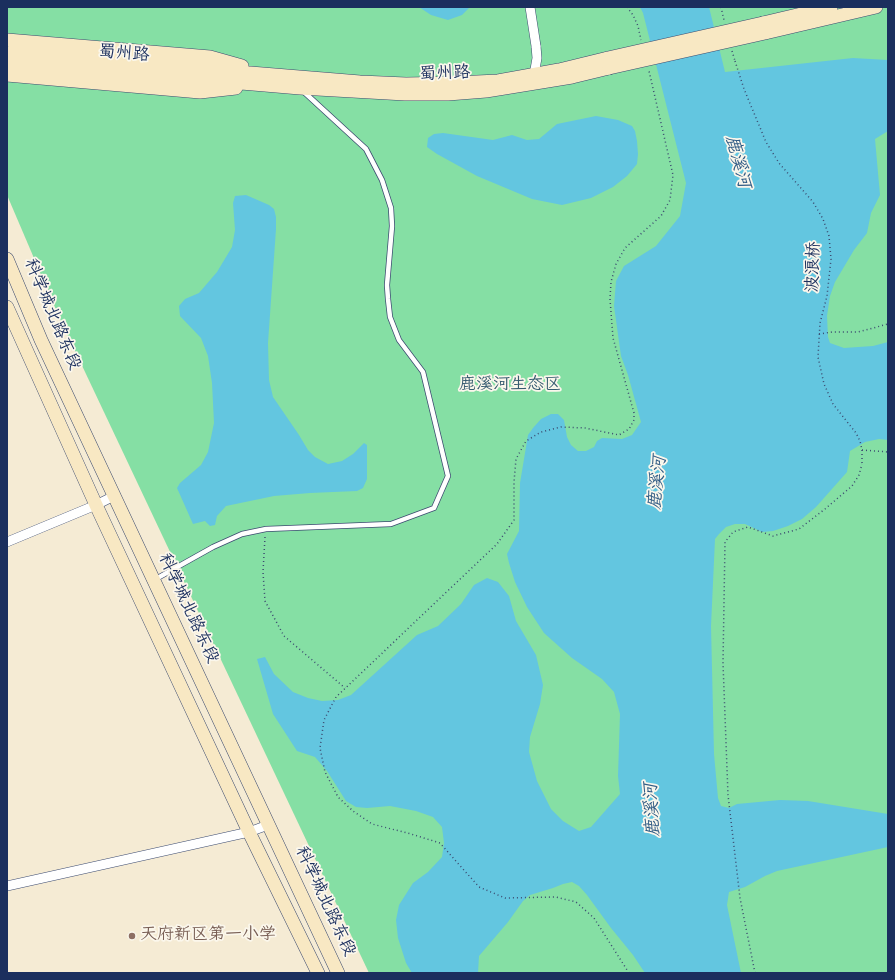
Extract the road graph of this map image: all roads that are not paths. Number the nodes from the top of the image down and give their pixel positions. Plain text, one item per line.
1 (530, 7) edge
2 (831, 7) edge
3 (876, 7) edge
4 (764, 28) junction
5 (7, 40) edge
6 (7, 53) edge
7 (7, 63) edge
8 (608, 63) junction
9 (534, 74) junction
10 (7, 75) edge
11 (269, 80) junction
12 (300, 88) junction
13 (7, 259) edge
14 (7, 307) edge
15 (114, 496) junction
16 (96, 505) junction
17 (7, 542) edge
18 (153, 581) junction
19 (268, 825) junction
20 (249, 832) junction
21 (7, 886) edge
22 (318, 973) edge
23 (338, 973) edge

1 - 9 street, bridge
2 - 4 main road, 蜀州路
3 - 4 main road, 蜀州路
4 - 8 main road, 蜀州路, bridge
5 - 11 main road
6 - 11 main road, 蜀州路
7 - 11 main road, 蜀州路
8 - 9 main road, 蜀州路
8 - 12 main road, 蜀州路
9 - 11 main road, 蜀州路
10 - 11 main road
11 - 12 main road, 蜀州路
12 - 18 lane
13 - 15 main road, 科学城北路东段
14 - 16 main road, 科学城北路东段
15 - 16 street
15 - 18 main road, 科学城北路东段
16 - 17 street
16 - 20 main road, 科学城北路东段
18 - 19 main road, 科学城北路东段
19 - 20 street
19 - 23 main road, 科学城北路东段
20 - 21 street
20 - 22 main road, 科学城北路东段

